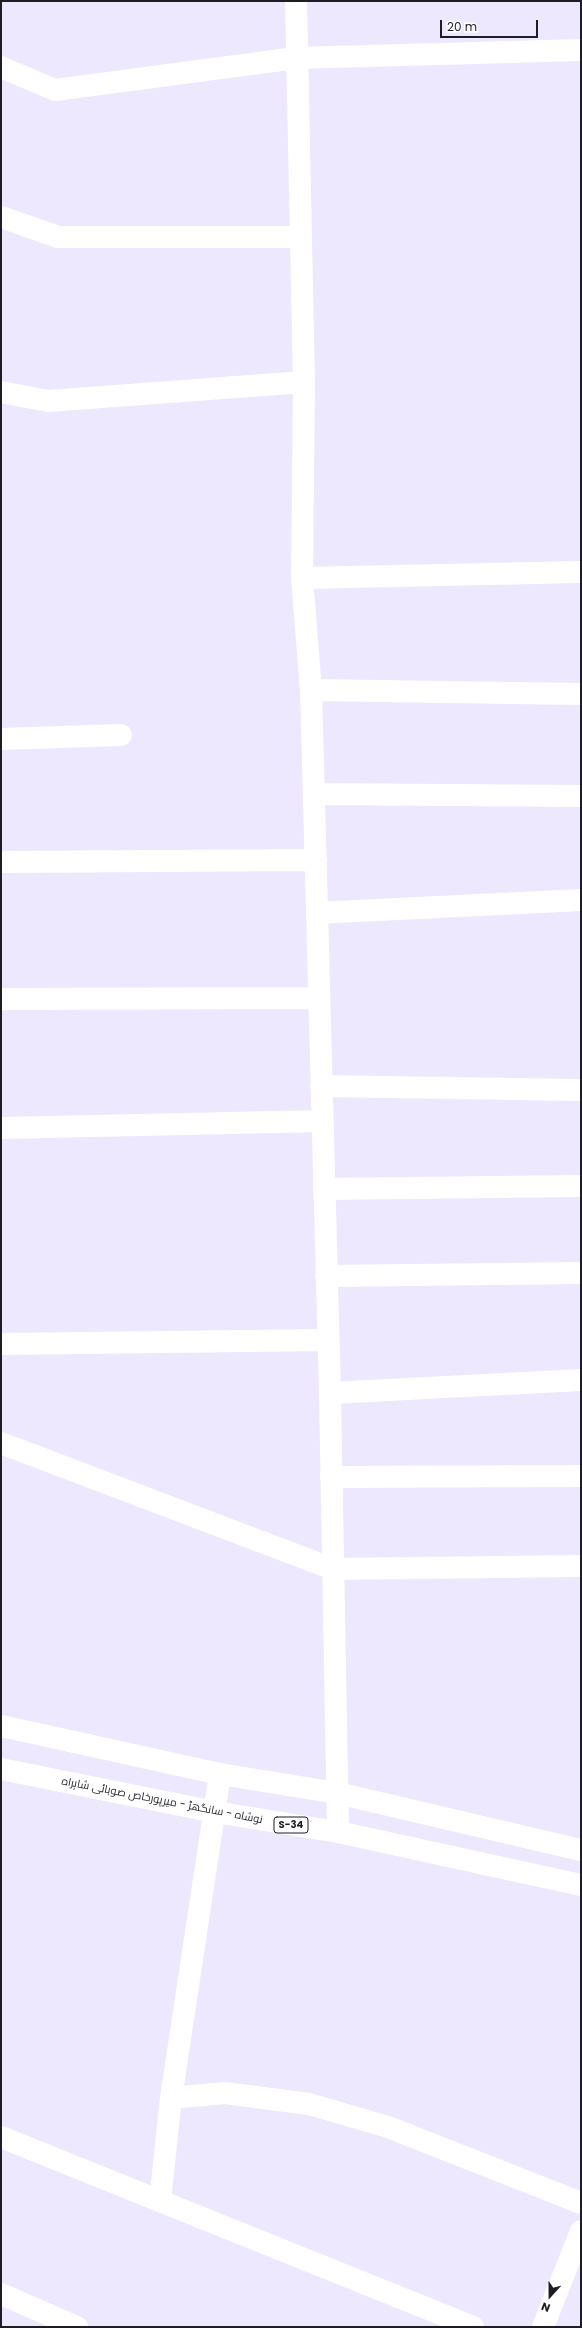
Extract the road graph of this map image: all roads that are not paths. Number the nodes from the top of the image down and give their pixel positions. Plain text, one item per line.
1 (296, 1) edge
2 (581, 50) edge
3 (296, 58) junction
4 (1, 67) edge
5 (1, 217) edge
6 (300, 237) junction
7 (304, 382) junction
8 (1, 392) edge
9 (581, 572) edge
10 (302, 578) junction
11 (312, 690) junction
12 (581, 694) edge
13 (121, 735) dead end
14 (1, 739) edge
15 (314, 794) junction
16 (581, 796) edge
17 (316, 860) junction
18 (1, 862) edge
19 (581, 900) edge
20 (317, 913) junction
21 (319, 998) junction
22 (1, 999) edge
23 (321, 1086) junction
24 (581, 1090) edge
25 (323, 1121) junction
26 (1, 1128) edge
27 (581, 1186) edge
28 (324, 1189) junction
29 (581, 1273) edge
30 (326, 1276) junction
31 (328, 1340) junction
32 (1, 1344) edge
33 (581, 1380) edge
34 (330, 1393) junction
35 (1, 1443) edge
36 (581, 1476) edge
37 (331, 1477) junction
38 (581, 1566) edge
39 (333, 1569) junction
40 (1, 1726) edge
41 (1, 1769) edge
42 (220, 1774) junction
43 (337, 1793) junction
44 (215, 1812) junction
45 (338, 1832) junction
46 (581, 1850) edge
47 (581, 1885) edge
48 (171, 2098) junction
49 (1, 2137) edge
50 (160, 2201) junction
51 (581, 2203) edge
52 (581, 2231) edge
53 (1, 2294) edge
54 (77, 2327) edge
55 (473, 2327) edge
56 (543, 2327) edge

1 - 3 street
2 - 3 street
3 - 4 street
3 - 6 street
5 - 6 street
6 - 7 street
7 - 8 street
7 - 10 street
9 - 10 street
10 - 11 street
11 - 12 street
11 - 15 street
13 - 14 street
15 - 16 street
15 - 17 street
17 - 18 street
17 - 20 street
19 - 20 street
20 - 21 street
21 - 22 street
21 - 23 street
23 - 24 street
23 - 25 street
25 - 26 street
25 - 28 street
27 - 28 street
28 - 30 street
29 - 30 street
30 - 31 street
31 - 32 street
31 - 34 street
33 - 34 street
34 - 37 street
35 - 39 street
36 - 37 street
37 - 39 street
38 - 39 street
39 - 43 street
40 - 42 street
41 - 44 street, نوشاہ - سانگھڑ - میرپورخاص صوبائی شاہراہ / S-34
42 - 43 street
42 - 44 street
43 - 45 street
43 - 46 street
44 - 45 street, نوشاہ - سانگھڑ - میرپورخاص صوبائی شاہراہ / S-34
44 - 48 street
45 - 47 street, نوشاہ - سانگھڑ - میرپورخاص صوبائی شاہراہ / S-34
48 - 50 street
48 - 51 street
49 - 50 street
50 - 55 street
52 - 56 street
53 - 54 street

